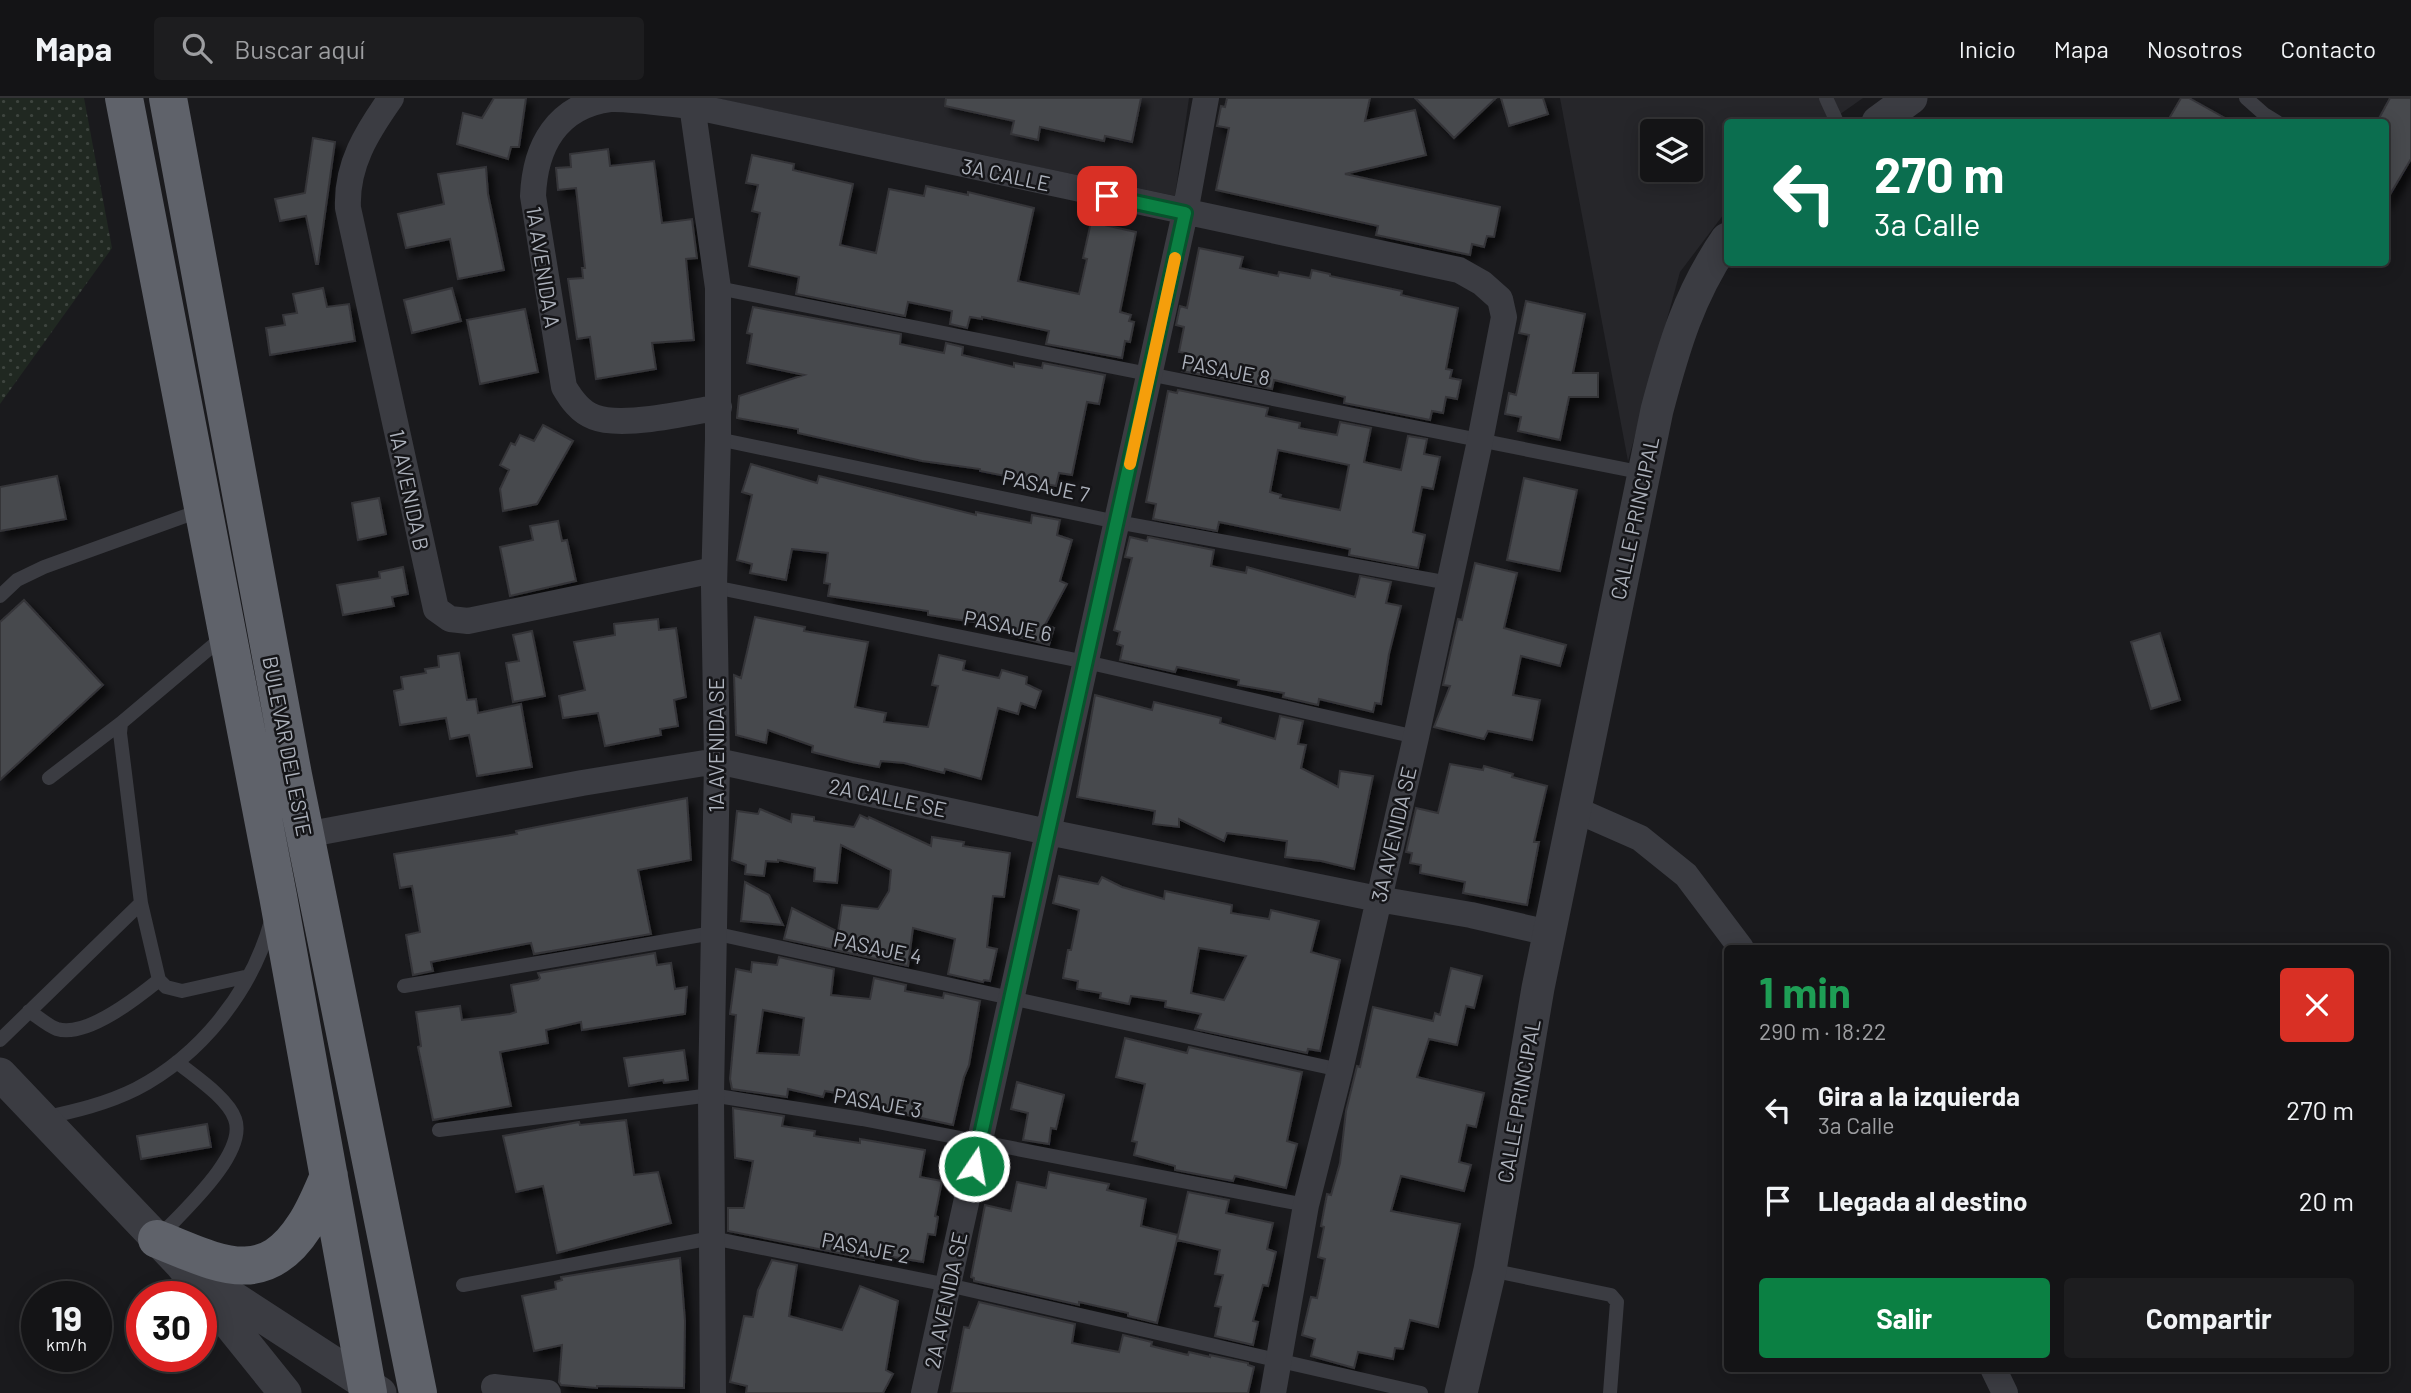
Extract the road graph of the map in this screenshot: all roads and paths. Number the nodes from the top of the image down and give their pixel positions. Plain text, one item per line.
1 (124, 98) edge
2 (168, 98) edge
3 (391, 98) edge
4 (1206, 98) edge
5 (1826, 98) edge
6 (2246, 98) edge
7 (691, 102) edge
8 (1836, 119) edge
9 (2272, 119) edge
10 (1185, 213) junction
11 (1724, 243) edge
12 (1482, 283) joint
13 (718, 288) junction
14 (1149, 375) junction
15 (719, 407) junction
16 (718, 439) junction
17 (1480, 441) junction
18 (1644, 473) junction
19 (203, 509) junction
20 (1117, 522) junction
21 (714, 579) junction
22 (1448, 583) junction
23 (0, 596) edge
24 (228, 634) junction
25 (1086, 662) junction
26 (121, 723) junction
27 (1416, 737) junction
28 (717, 761) junction
29 (49, 778) dead end
30 (1574, 809) junction
31 (1048, 832) junction
32 (305, 835) junction
33 (278, 896) junction
34 (1378, 899) junction
35 (141, 903) junction
36 (713, 933) junction
37 (1549, 933) junction
38 (1739, 945) edge
39 (249, 976) junction
40 (159, 980) junction
41 (404, 986) dead end
42 (1011, 997) junction
43 (29, 1012) junction
44 (0, 1040) edge
45 (177, 1062) junction
46 (1340, 1070) junction
47 (0, 1074) edge
48 (711, 1095) junction
49 (42, 1118) junction
50 (439, 1130) dead end
51 (979, 1142) junction
52 (371, 1164) junction
53 (329, 1176) junction
54 (1306, 1205) junction
55 (712, 1238) junction
56 (168, 1251) junction
57 (1490, 1270) junction
58 (463, 1285) dead end
59 (948, 1285) junction
60 (1280, 1359) junction
61 (1995, 1372) edge
62 (494, 1387) dead end
63 (372, 1390) edge
64 (285, 1393) edge
65 (418, 1393) edge
66 (548, 1393) edge
67 (713, 1393) edge
68 (924, 1393) edge
69 (1273, 1393) edge
70 (1421, 1393) edge
71 (1461, 1393) edge
72 (1610, 1393) edge
73 (2005, 1393) edge

1 - 19 highway, BULEVAR DEL ESTE
2 - 32 highway, BULEVAR DEL ESTE
3 - 21 street, 1A AVENIDA B
4 - 10 street, 2A AVENIDA SE
5 - 8 lane
6 - 9 lane
7 - 10 street, 3A CALLE
7 - 13 street, 1A AVENIDA SE
7 - 15 street, 1A AVENIDA A
10 - 12 street, 3A CALLE
10 - 14 street, 2A AVENIDA SE
11 - 18 street, CALLE PRINCIPAL
12 - 17 street, 3A AVENIDA SE
13 - 14 lane, PASAJE 8
13 - 15 street, 1A AVENIDA SE
14 - 17 lane, PASAJE 8
14 - 20 street, 2A AVENIDA SE
15 - 16 street, 1A AVENIDA SE
16 - 20 lane, PASAJE 7
16 - 21 street, 1A AVENIDA SE
17 - 18 lane, PASAJE 8
17 - 22 street, 3A AVENIDA SE
18 - 30 street, CALLE PRINCIPAL
19 - 23 lane
19 - 24 highway, BULEVAR DEL ESTE
20 - 22 lane, PASAJE 7
20 - 25 street, 2A AVENIDA SE
21 - 25 lane, PASAJE 6
21 - 28 street, 1A AVENIDA SE
22 - 27 street, 3A AVENIDA SE
24 - 26 lane
24 - 33 highway, BULEVAR DEL ESTE
25 - 27 lane, PASAJE 6
25 - 31 street, 2A AVENIDA SE
26 - 29 lane
26 - 35 lane
27 - 34 street, 3A AVENIDA SE
28 - 31 street, 2A CALLE SE
28 - 32 street, 2A CALLE SE
28 - 36 street, 1A AVENIDA SE
30 - 37 street, CALLE PRINCIPAL
30 - 38 street
31 - 34 street, 2A CALLE SE
31 - 42 street, 2A AVENIDA SE
32 - 52 highway, BULEVAR DEL ESTE
33 - 39 lane
33 - 52 highway
33 - 53 highway, BULEVAR DEL ESTE
34 - 37 street, 2A CALLE SE
34 - 46 street, 3A AVENIDA SE
35 - 40 lane
35 - 43 lane
36 - 41 lane, PASAJE 4
36 - 42 lane, PASAJE 4
36 - 48 street, 1A AVENIDA SE
37 - 57 street, CALLE PRINCIPAL
39 - 40 lane
39 - 45 lane
40 - 43 lane
42 - 46 lane, PASAJE 4
42 - 51 street, 2A AVENIDA SE
43 - 44 lane
45 - 49 lane
45 - 56 lane
46 - 54 street, 3A AVENIDA SE
47 - 49 street
48 - 50 lane, PASAJE 3
48 - 51 lane, PASAJE 3
48 - 55 street, 1A AVENIDA SE
49 - 56 street
51 - 54 lane, PASAJE 3
51 - 59 street, 2A AVENIDA SE
52 - 65 highway, BULEVAR DEL ESTE
53 - 56 highway
53 - 63 highway, BULEVAR DEL ESTE
54 - 60 street, 3A AVENIDA SE
55 - 58 lane, PASAJE 2
55 - 59 lane, PASAJE 2
55 - 67 street, 1A AVENIDA SE
56 - 63 street
56 - 64 street
57 - 71 street, CALLE PRINCIPAL
57 - 72 lane
59 - 60 lane, PASAJE 2
59 - 68 street, 2A AVENIDA SE
60 - 69 street, 3A AVENIDA SE
60 - 70 lane, PASAJE 2
61 - 73 street
62 - 66 street

